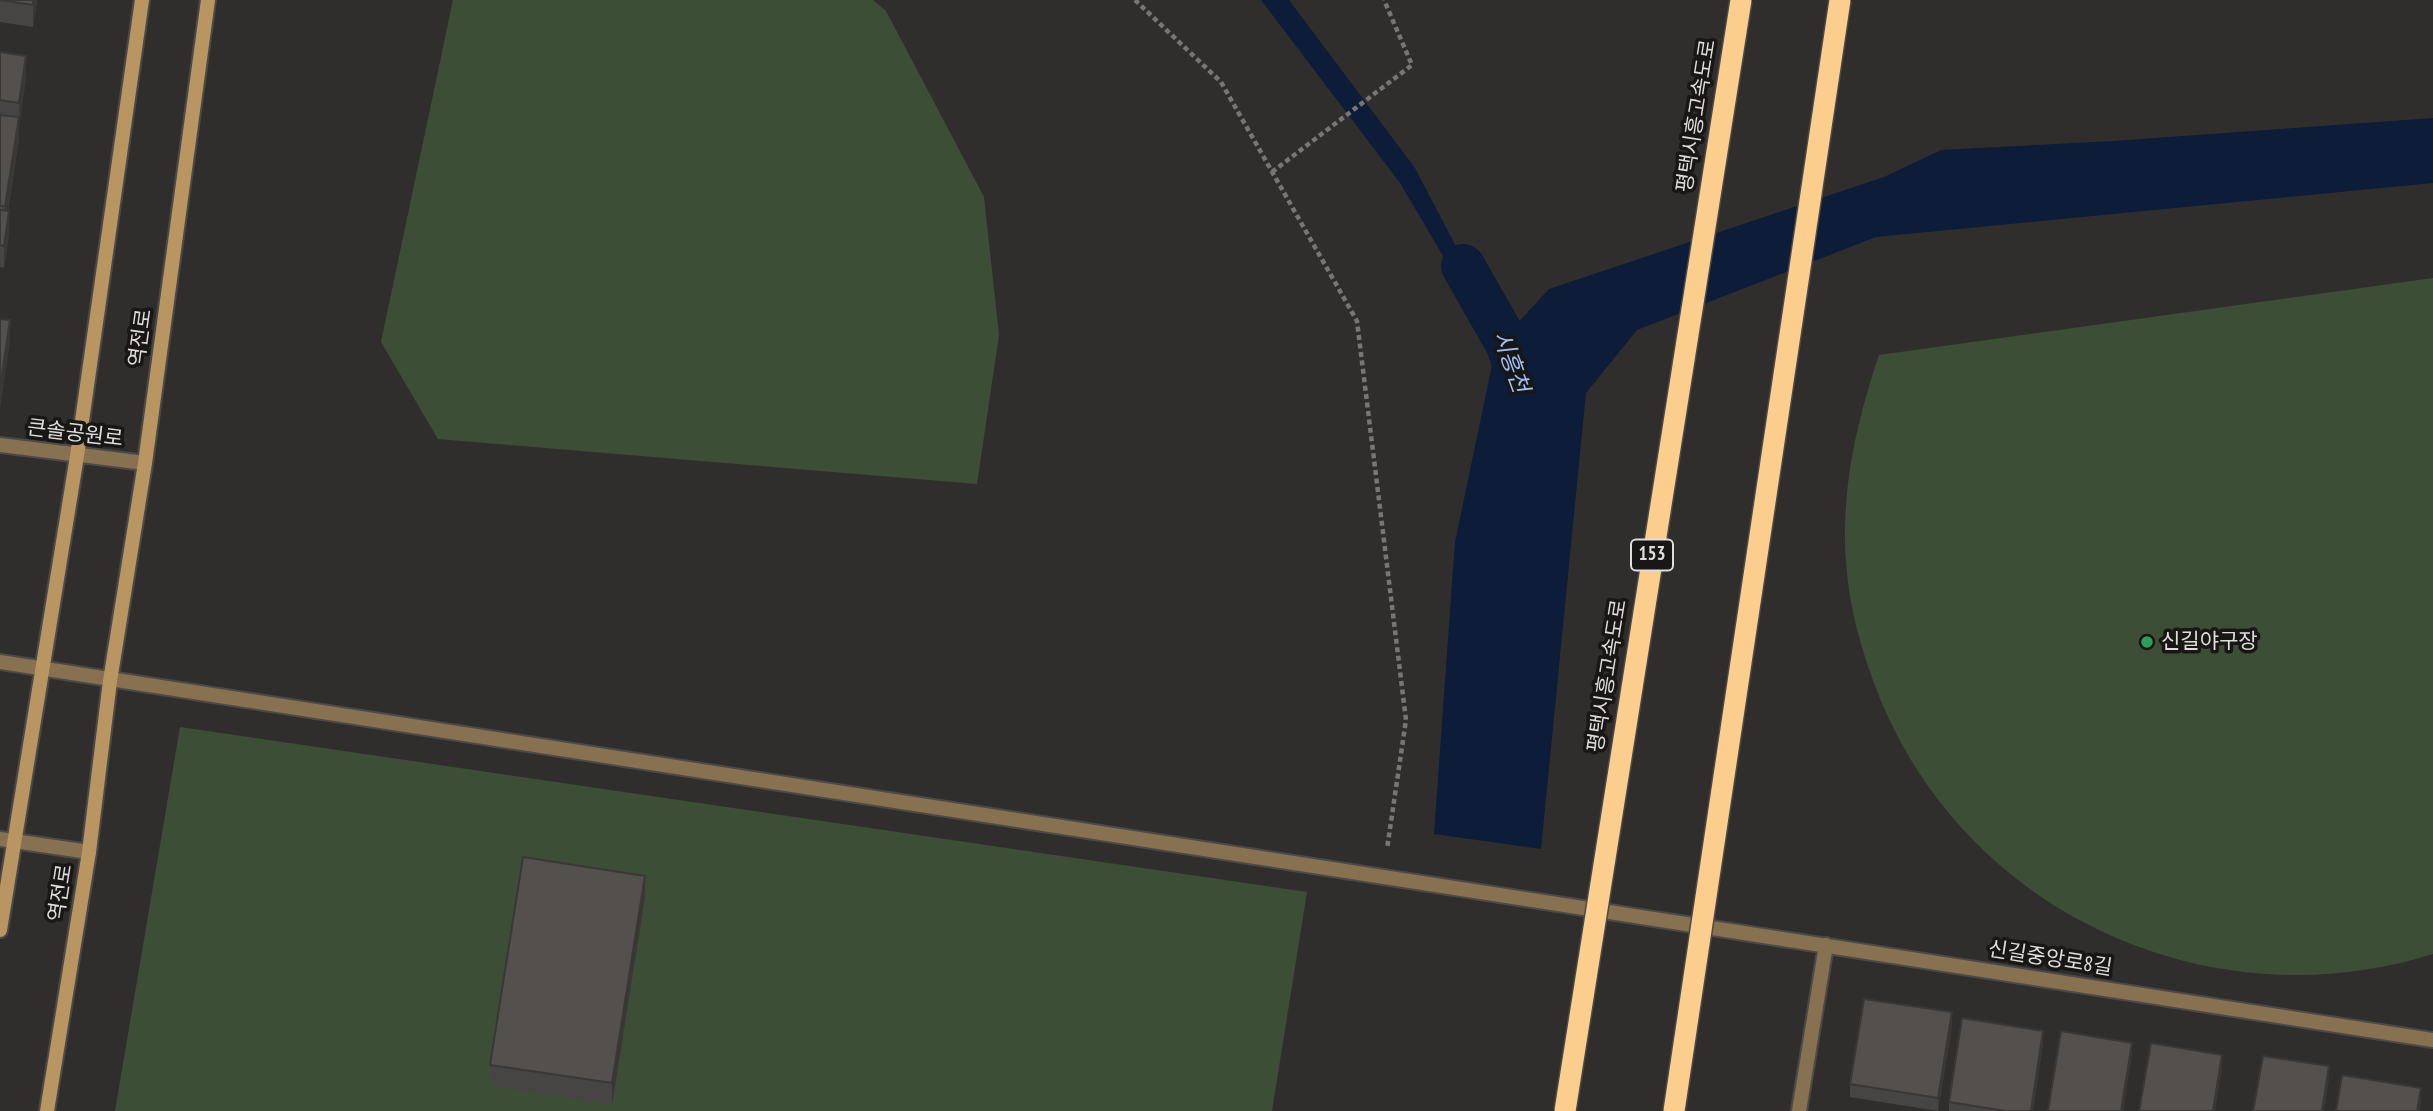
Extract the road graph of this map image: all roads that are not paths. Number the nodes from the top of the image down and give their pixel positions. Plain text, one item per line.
1 (142, 0) edge
2 (208, 0) edge
3 (1741, 0) edge
4 (1840, 0) edge
5 (0, 445) edge
6 (77, 456) junction
7 (145, 463) junction
8 (0, 662) edge
9 (42, 669) junction
10 (110, 681) junction
11 (7, 840) edge
12 (89, 852) junction
13 (0, 930) edge
14 (1826, 945) junction
15 (2433, 1040) edge
16 (47, 1111) edge
17 (1565, 1111) edge
18 (1674, 1111) edge
19 (1800, 1111) edge

1 - 6 street
2 - 7 street, 역전로
3 - 17 highway, 평택시흥고속도로 / 153, bridge
4 - 18 highway, bridge
5 - 6 street, 큰솔공원로
6 - 7 street, 큰솔공원로
6 - 9 street
7 - 10 street, 역전로
8 - 9 street
9 - 10 street
9 - 11 street
10 - 12 street, 역전로
10 - 14 street, 신길중앙로8길
11 - 12 street
11 - 13 street
12 - 16 street, 역전로
14 - 15 street, 신길중앙로8길
14 - 19 street

